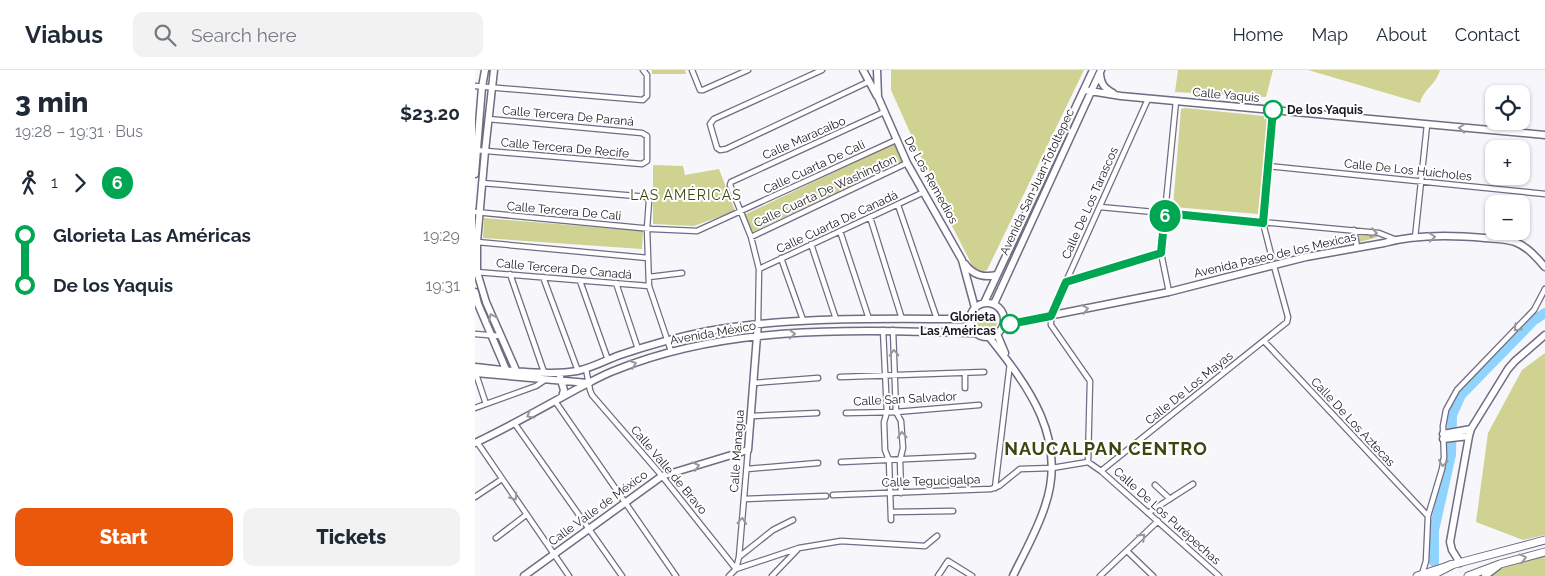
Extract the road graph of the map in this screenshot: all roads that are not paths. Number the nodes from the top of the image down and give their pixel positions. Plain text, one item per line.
1 (485, 70) edge
2 (494, 70) edge
3 (692, 70) edge
4 (748, 70) edge
5 (823, 70) edge
6 (863, 70) edge
7 (874, 70) edge
8 (644, 71) edge
9 (1098, 71) edge
10 (868, 82) junction
11 (479, 87) edge
12 (491, 89) junction
13 (1084, 90) junction
14 (1091, 91) junction
15 (1121, 96) junction
16 (878, 97) junction
17 (1148, 99) junction
18 (1175, 102) junction
19 (1273, 110) junction
20 (884, 112) junction
21 (478, 118) edge
22 (488, 118) junction
23 (1427, 125) junction
24 (1545, 135) edge
25 (896, 140) junction
26 (476, 150) edge
27 (485, 151) junction
28 (907, 163) junction
29 (644, 164) joint
30 (1268, 166) junction
31 (475, 174) edge
32 (1420, 181) junction
33 (482, 183) junction
34 (924, 192) junction
35 (1545, 194) edge
36 (897, 205) junction
37 (1100, 207) junction
38 (740, 212) junction
39 (477, 213) edge
40 (1165, 213) junction
41 (870, 217) junction
42 (1263, 223) junction
43 (647, 228) junction
44 (1354, 230) junction
45 (840, 231) junction
46 (751, 237) junction
47 (1415, 238) junction
48 (1394, 239) junction
49 (477, 242) junction
50 (811, 244) junction
51 (1357, 247) junction
52 (1161, 253) junction
53 (648, 258) junction
54 (781, 258) junction
55 (1272, 258) dead end
56 (962, 260) junction
57 (1274, 266) junction
58 (1545, 267) edge
59 (759, 269) junction
60 (476, 272) edge
61 (682, 273) dead end
62 (510, 274) junction
63 (997, 275) junction
64 (543, 277) junction
65 (649, 277) junction
66 (580, 281) junction
67 (1066, 282) junction
68 (616, 283) junction
69 (649, 286) junction
70 (1545, 289) edge
71 (475, 292) edge
72 (1169, 292) junction
73 (477, 304) edge
74 (994, 304) junction
75 (979, 306) junction
76 (1051, 316) junction
77 (836, 319) junction
78 (869, 319) junction
79 (902, 319) junction
80 (937, 319) junction
81 (803, 320) junction
82 (818, 320) junction
83 (970, 320) junction
84 (758, 324) junction
85 (1003, 325) junction
86 (883, 330) junction
87 (893, 330) junction
88 (819, 332) junction
89 (975, 333) junction
90 (475, 334) edge
91 (997, 334) junction
92 (491, 335) junction
93 (758, 335) junction
94 (500, 336) junction
95 (1545, 336) edge
96 (989, 337) junction
97 (667, 340) junction
98 (1264, 341) junction
99 (638, 349) junction
100 (671, 351) junction
101 (608, 360) junction
102 (1010, 364) junction
103 (586, 369) junction
104 (475, 371) edge
105 (578, 371) junction
106 (544, 372) junction
107 (984, 372) dead end
108 (507, 373) junction
109 (965, 373) junction
110 (518, 374) junction
111 (560, 376) junction
112 (885, 376) junction
113 (895, 376) junction
114 (840, 377) dead end
115 (818, 378) dead end
116 (546, 380) junction
117 (589, 383) junction
118 (753, 384) junction
119 (965, 388) dead end
120 (562, 397) junction
121 (555, 401) junction
122 (486, 404) junction
123 (979, 405) dead end
124 (475, 408) edge
125 (887, 412) junction
126 (896, 412) junction
127 (817, 413) dead end
128 (846, 413) dead end
129 (751, 416) junction
130 (515, 424) junction
131 (1470, 432) junction
132 (1445, 436) junction
133 (476, 443) edge
134 (748, 450) junction
135 (973, 456) dead end
136 (889, 460) junction
137 (900, 460) junction
138 (841, 462) dead end
139 (1088, 462) junction
140 (818, 463) dead end
141 (747, 468) junction
142 (1052, 468) junction
143 (1101, 471) junction
144 (662, 476) junction
145 (502, 479) junction
146 (1193, 484) dead end
147 (1155, 486) dead end
148 (995, 488) junction
149 (890, 493) junction
150 (901, 493) junction
151 (833, 495) dead end
152 (826, 496) dead end
153 (475, 497) edge
154 (744, 499) junction
155 (1170, 499) junction
156 (625, 503) junction
157 (953, 511) dead end
158 (891, 512) junction
159 (1148, 513) junction
160 (527, 515) junction
161 (1428, 516) junction
162 (793, 520) dead end
163 (891, 520) dead end
164 (1158, 521) junction
165 (589, 529) junction
166 (937, 536) dead end
167 (496, 538) dead end
168 (1545, 540) edge
169 (799, 548) junction
170 (1127, 551) junction
171 (1545, 552) edge
172 (553, 554) junction
173 (739, 557) junction
174 (1483, 557) junction
175 (1460, 563) junction
176 (1500, 564) junction
177 (1451, 565) joint
178 (736, 569) junction
179 (1423, 575) edge
180 (524, 576) edge
181 (569, 576) edge
182 (622, 576) edge
183 (676, 576) edge
184 (729, 576) edge
185 (772, 576) edge
186 (938, 576) edge
187 (972, 576) edge
188 (1013, 576) edge
189 (1100, 576) edge
190 (1153, 576) edge
191 (1219, 576) edge
192 (1468, 576) edge
193 (1485, 576) edge

1 - 11 main road
2 - 12 main road
3 - 4 street
5 - 10 street
6 - 7 main road
6 - 10 main road
7 - 16 main road, De Los Remedios
8 - 12 street
9 - 13 main road, Avenida San Juan Totoltepec
9 - 14 main road, Avenida San Juan Totoltepec
9 - 15 main road
10 - 16 main road
11 - 12 street
11 - 21 main road
12 - 22 main road
13 - 14 main road, Calle Yaquis
13 - 63 main road, Avenida San Juan Totoltepec
14 - 15 main road, Calle Yaquis
14 - 74 main road, Avenida San Juan Totoltepec
15 - 17 main road, Calle Yaquis
16 - 20 main road, De Los Remedios
17 - 18 main road, Calle Yaquis
17 - 37 street, Calle De Los Tarascos
18 - 19 main road, Calle Yaquis
18 - 40 street
19 - 23 main road, Calle Yaquis
19 - 30 street
20 - 25 main road, De Los Remedios
20 - 38 street, Calle Maracaibo
21 - 26 main road
22 - 27 main road
22 - 29 street, Calle Tercera De Paraná
24 -> 23 main road, Calle Yaquis
23 - 32 street
25 - 28 main road, De Los Remedios
25 - 38 street, Calle Cuarta De Cali
26 - 27 street, Calle Tercera De Recife
26 - 31 main road
27 - 29 street, Calle Tercera De Recife
27 - 33 main road
28 - 34 main road, De Los Remedios
28 - 46 street, Calle Cuarta De Washington
30 - 32 street, Calle De Los Huicholes
30 - 42 street
32 - 35 street, Calle De Los Huicholes
32 - 47 street
33 - 39 main road
33 - 43 street
34 - 36 street, Calle Cuarta De Canadá
34 - 56 main road, De Los Remedios
36 - 41 street, Calle Cuarta De Canadá
36 - 80 street
37 - 40 street
37 - 67 street, Calle De Los Tarascos
38 - 43 street, Calle Cuarta De Cali
38 - 46 street
39 - 43 street, Calle Tercera De Cali
39 - 49 main road
40 - 42 street
40 - 52 street
41 - 45 street, Calle Cuarta De Canadá
41 - 79 street
42 - 44 street
42 - 55 street
43 - 53 street
44 -> 48 street
44 - 51 street
45 - 50 street, Calle Cuarta De Canadá
45 - 78 street
46 - 59 street
47 - 48 main road, Avenida Paseo de los Mexicas
47 -> 58 main road, Avenida Paseo de los Mexicas
48 - 51 main road, Avenida Paseo de los Mexicas
49 - 53 street
49 - 60 main road
50 - 54 street, Calle Cuarta De Canadá
50 - 77 street
51 - 57 main road, Avenida Paseo de los Mexicas
52 - 67 street
52 - 72 street
53 - 65 street
54 - 59 street, Calle Cuarta De Canadá
54 - 81 street
56 - 63 main road
56 - 75 main road, De Los Remedios
57 - 72 main road, Avenida Paseo de los Mexicas
57 - 98 street, Calle De Los Mayas
59 - 84 street
60 - 62 street, Calle Tercera De Canadá
94 -> 60 main road
61 - 65 street
62 - 64 street, Calle Tercera De Canadá
62 - 106 street
63 - 75 main road, Avenida San Juan Totoltepec
64 - 66 street, Calle Tercera De Canadá
64 - 105 street
65 - 69 street
66 - 68 street, Calle Tercera De Canadá
66 - 101 street
67 - 76 street, Calle De Los Tarascos
68 - 69 street, Calle Tercera De Canadá
68 - 99 street
69 - 97 street
70 -> 132 street
71 - 73 main road
76 -> 72 main road, Avenida Paseo de los Mexicas
73 - 92 main road
74 - 75 main road
74 - 85 main road
75 - 83 main road
76 - 85 main road, Avenida Paseo de los Mexicas
76 - 139 street
77 - 78 main road, Avenida México
77 - 82 main road, Avenida México
78 - 79 main road, Avenida México
79 - 80 main road, Avenida México
80 - 83 main road, Avenida México
81 - 82 main road, Avenida México
81 - 84 main road, Avenida México
82 - 88 main road
83 - 89 main road
84 - 93 main road, Calle Managua
84 - 97 main road, Avenida México
85 - 91 main road
86 - 87 main road, Avenida México
86 - 88 main road, Avenida México
86 - 112 street
87 - 89 main road, Avenida México
113 -> 87 street
93 -> 88 main road, Avenida México
89 - 96 main road
90 - 92 street
91 - 96 main road
91 - 102 main road
92 - 94 street
92 - 108 main road
93 - 100 main road, Avenida México
93 - 118 main road, Calle Managua
94 - 110 main road
95 - 131 main road
96 - 102 main road
97 - 99 main road, Avenida México
97 - 100 street
98 - 143 street, Calle De Los Mayas
98 - 161 street, Calle De Los Aztecas
99 - 101 main road, Avenida México
117 -> 100 main road, Avenida México
101 - 103 main road, Avenida México
102 - 142 main road
102 - 148 street
103 - 105 main road, Avenida México
103 - 117 street, Calle Valle de Bravo
104 - 108 main road
104 - 122 street
105 - 111 main road, Avenida México
106 - 110 main road
106 - 111 main road
107 - 109 street
108 - 110 main road
109 - 113 street
109 - 119 street
110 - 116 main road
111 - 116 main road
111 - 117 main road
111 - 120 main road
112 - 113 street
112 - 114 street
112 - 125 street
113 - 126 street
115 - 118 street
116 - 122 street
117 - 120 main road, Avenida México
117 - 144 street, Calle Valle de Bravo
118 - 129 main road, Calle Managua
120 - 121 main road, Avenida México
121 -> 130 main road, Avenida México
121 - 156 street
122 - 124 street
123 - 126 street, Calle San Salvador
125 - 126 street, Calle San Salvador
125 - 128 street, Calle San Salvador
125 - 136 street
137 -> 126 street
127 - 129 street
129 - 134 main road, Calle Managua
130 - 133 main road, Avenida México
130 - 165 street
131 - 132 main road
131 - 175 main road
132 -> 161 street
133 - 145 street
134 - 141 street, Calle Managua
144 -> 134 main road, Calle Valle de México
135 - 137 street
136 - 137 street
136 - 138 street
136 - 149 street
137 - 150 street
139 - 142 street, Calle Tegucigalpa
139 - 143 street, Calle De Los Purépechas
140 - 141 street
141 - 154 street, Calle Managua
142 - 148 street, Calle Tegucigalpa
142 - 188 main road
143 - 159 street, Calle De Los Purépechas
144 - 156 main road, Calle Valle de México
144 - 178 street, Calle Valle de Bravo
145 - 153 street
145 -> 160 street
146 - 155 street
147 - 155 street
148 - 150 street, Calle Tegucigalpa
149 - 150 street, Calle Tegucigalpa
149 - 151 street, Calle Tegucigalpa
149 - 158 street
152 - 154 street
173 -> 154 street, Calle Managua
155 - 159 street
156 - 165 main road, Calle Valle de México
156 - 183 street
157 - 158 street
158 - 163 street
159 - 164 street, Calle De Los Purépechas
160 - 167 street
160 - 172 street
161 - 179 street
162 - 173 street
170 -> 164 street
164 - 191 street, Calle De Los Purépechas
165 - 172 main road, Calle Valle de México
165 - 182 street
166 - 169 street
168 - 174 main road
169 - 178 street
169 - 185 street
170 - 189 street
170 - 190 street
176 -> 171 main road
172 - 180 main road, Calle Valle de México
172 - 181 street
173 - 178 street, Calle Managua
174 - 175 main road
174 - 176 main road
175 - 177 main road
176 - 192 main road
176 - 193 main road
177 - 179 highway
178 - 184 street
186 - 187 street

